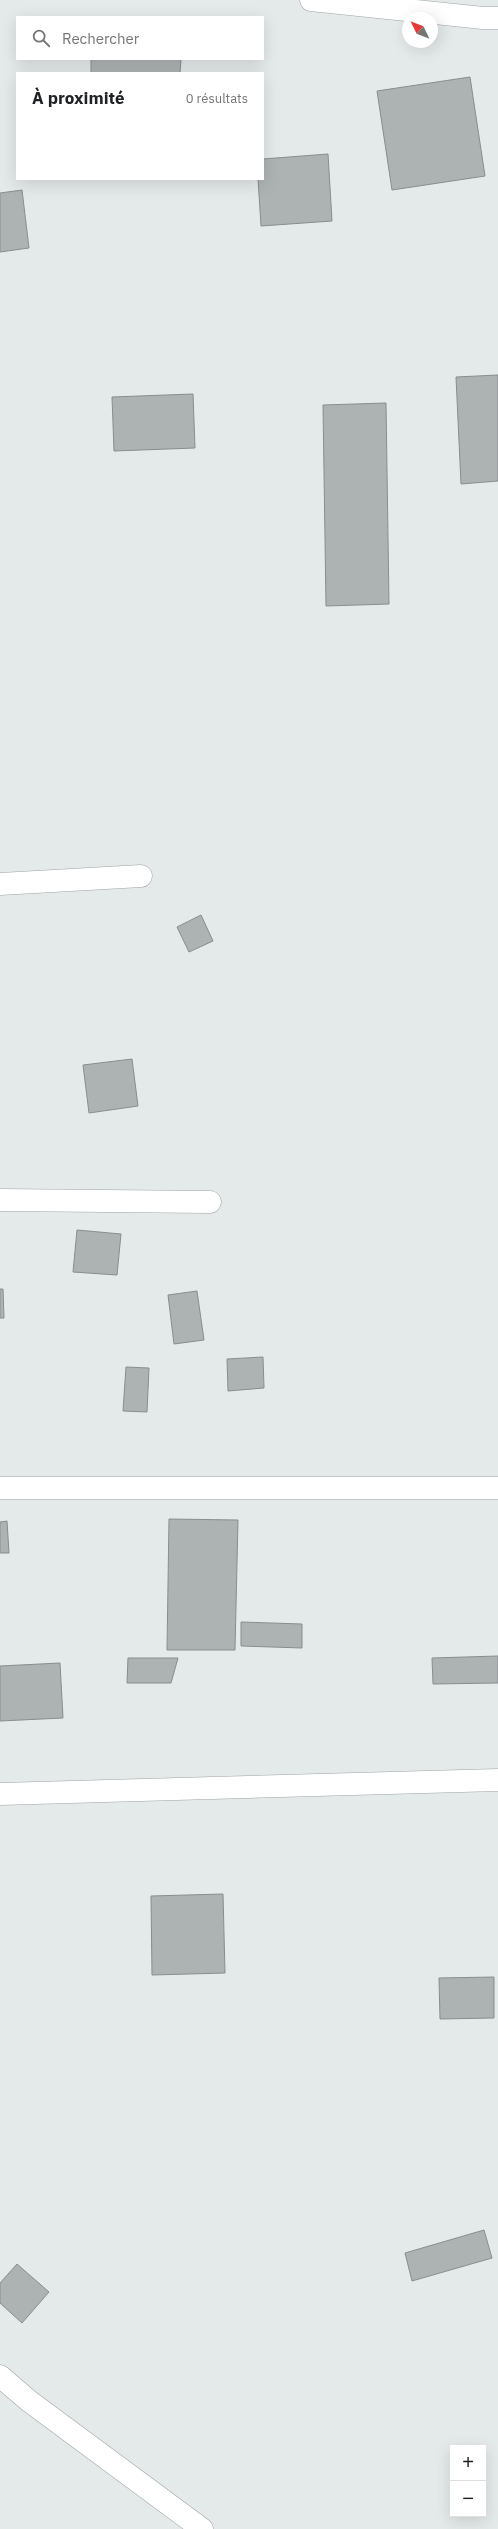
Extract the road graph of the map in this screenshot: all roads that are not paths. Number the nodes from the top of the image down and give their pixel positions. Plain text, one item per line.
1 (311, 0) edge
2 (498, 18) edge
3 (141, 876) dead end
4 (0, 884) edge
5 (0, 1200) edge
6 (210, 1202) dead end
7 (0, 1488) edge
8 (498, 1488) edge
9 (498, 1780) edge
10 (0, 1794) edge
11 (0, 2376) edge
12 (202, 2529) edge

1 - 2 street
3 - 4 street
5 - 6 street
7 - 8 street
9 - 10 street
11 - 12 street

